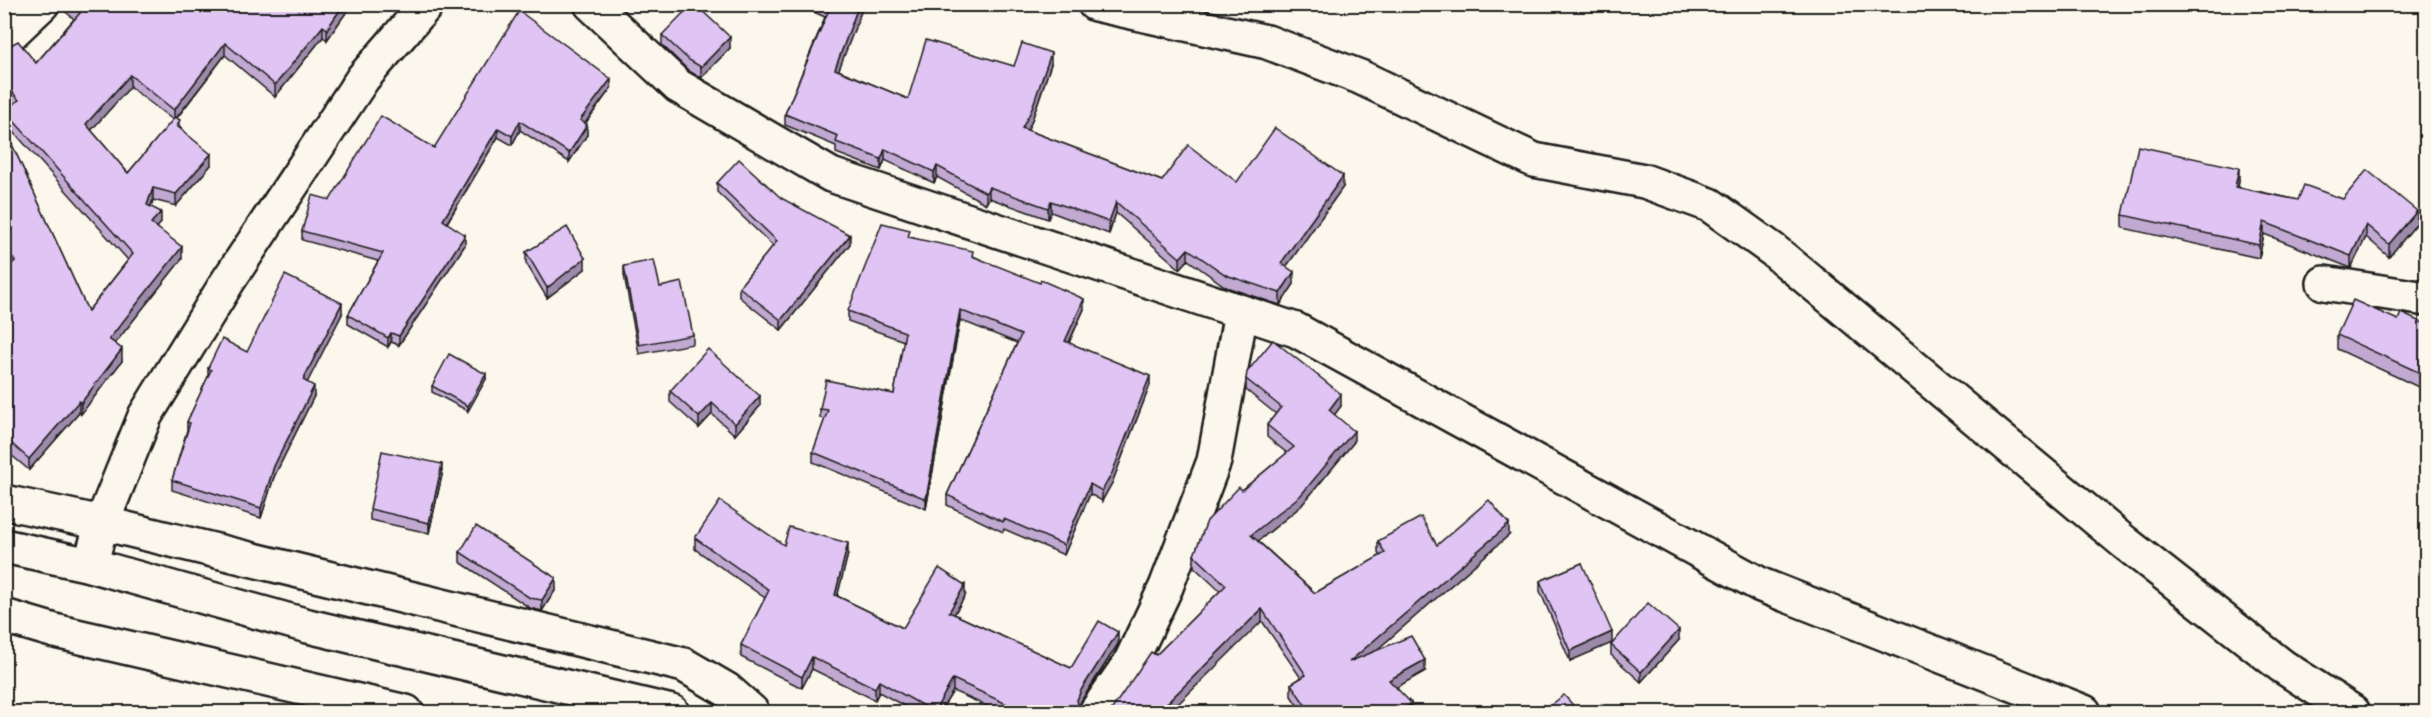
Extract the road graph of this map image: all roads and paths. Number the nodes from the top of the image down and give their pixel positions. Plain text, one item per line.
1 (42, 4) edge
2 (427, 4) edge
3 (591, 4) edge
4 (1095, 4) edge
5 (4, 40) edge
6 (2324, 283) dead end
7 (2427, 298) edge
8 (1241, 312) junction
9 (4, 502) edge
10 (102, 523) junction
11 (4, 546) edge
12 (90, 565) junction
13 (4, 616) edge
14 (313, 701) edge
15 (406, 712) edge
16 (672, 712) edge
17 (752, 712) edge
18 (1096, 712) edge
19 (2084, 712) edge
20 (2353, 712) edge

1 - 5 street
2 - 10 street
3 - 8 street
4 - 20 street
6 - 7 street
8 - 18 street
8 - 19 street
9 - 10 street
10 - 12 street
10 - 17 street
11 - 12 street
12 - 16 street
13 - 14 street
14 - 15 street

